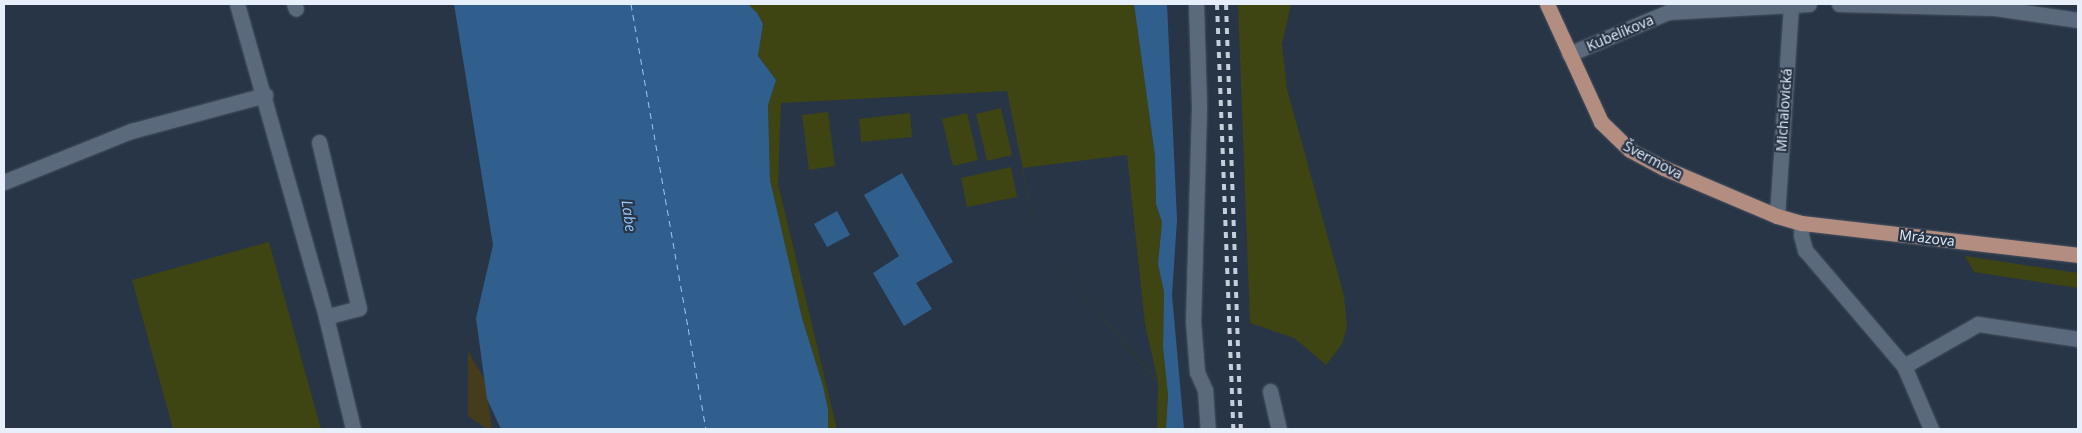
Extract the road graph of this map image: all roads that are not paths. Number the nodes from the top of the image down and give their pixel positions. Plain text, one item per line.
1 (237, 4) edge
2 (1196, 4) edge
3 (1547, 4) edge
4 (1791, 4) edge
5 (1809, 4) edge
6 (1840, 4) edge
7 (1995, 6) edge
8 (1666, 8) edge
9 (2078, 20) edge
10 (1568, 54) junction
11 (265, 95) junction
12 (319, 142) dead end
13 (4, 182) edge
14 (1777, 216) junction
15 (1802, 223) junction
16 (2078, 255) edge
17 (326, 317) junction
18 (2078, 339) edge
19 (1904, 366) junction
20 (1270, 390) dead end
21 (353, 429) edge
22 (1208, 429) edge
23 (1279, 429) edge
24 (1931, 429) edge

1 - 11 street
2 - 22 street
3 - 10 main road, Švermova
4 - 5 street, Kubelíkova
4 - 8 street, Kubelíkova
4 - 14 street, Michalovická
6 - 7 street
7 - 9 street
8 - 10 street, Kubelíkova
10 - 14 main road, Švermova
11 - 13 street
11 - 17 street
12 - 17 street
14 - 15 main road, Mrázova
15 - 16 main road, Mrázova
15 - 19 street
17 - 21 street
18 - 19 street
19 - 24 street
20 - 23 street

